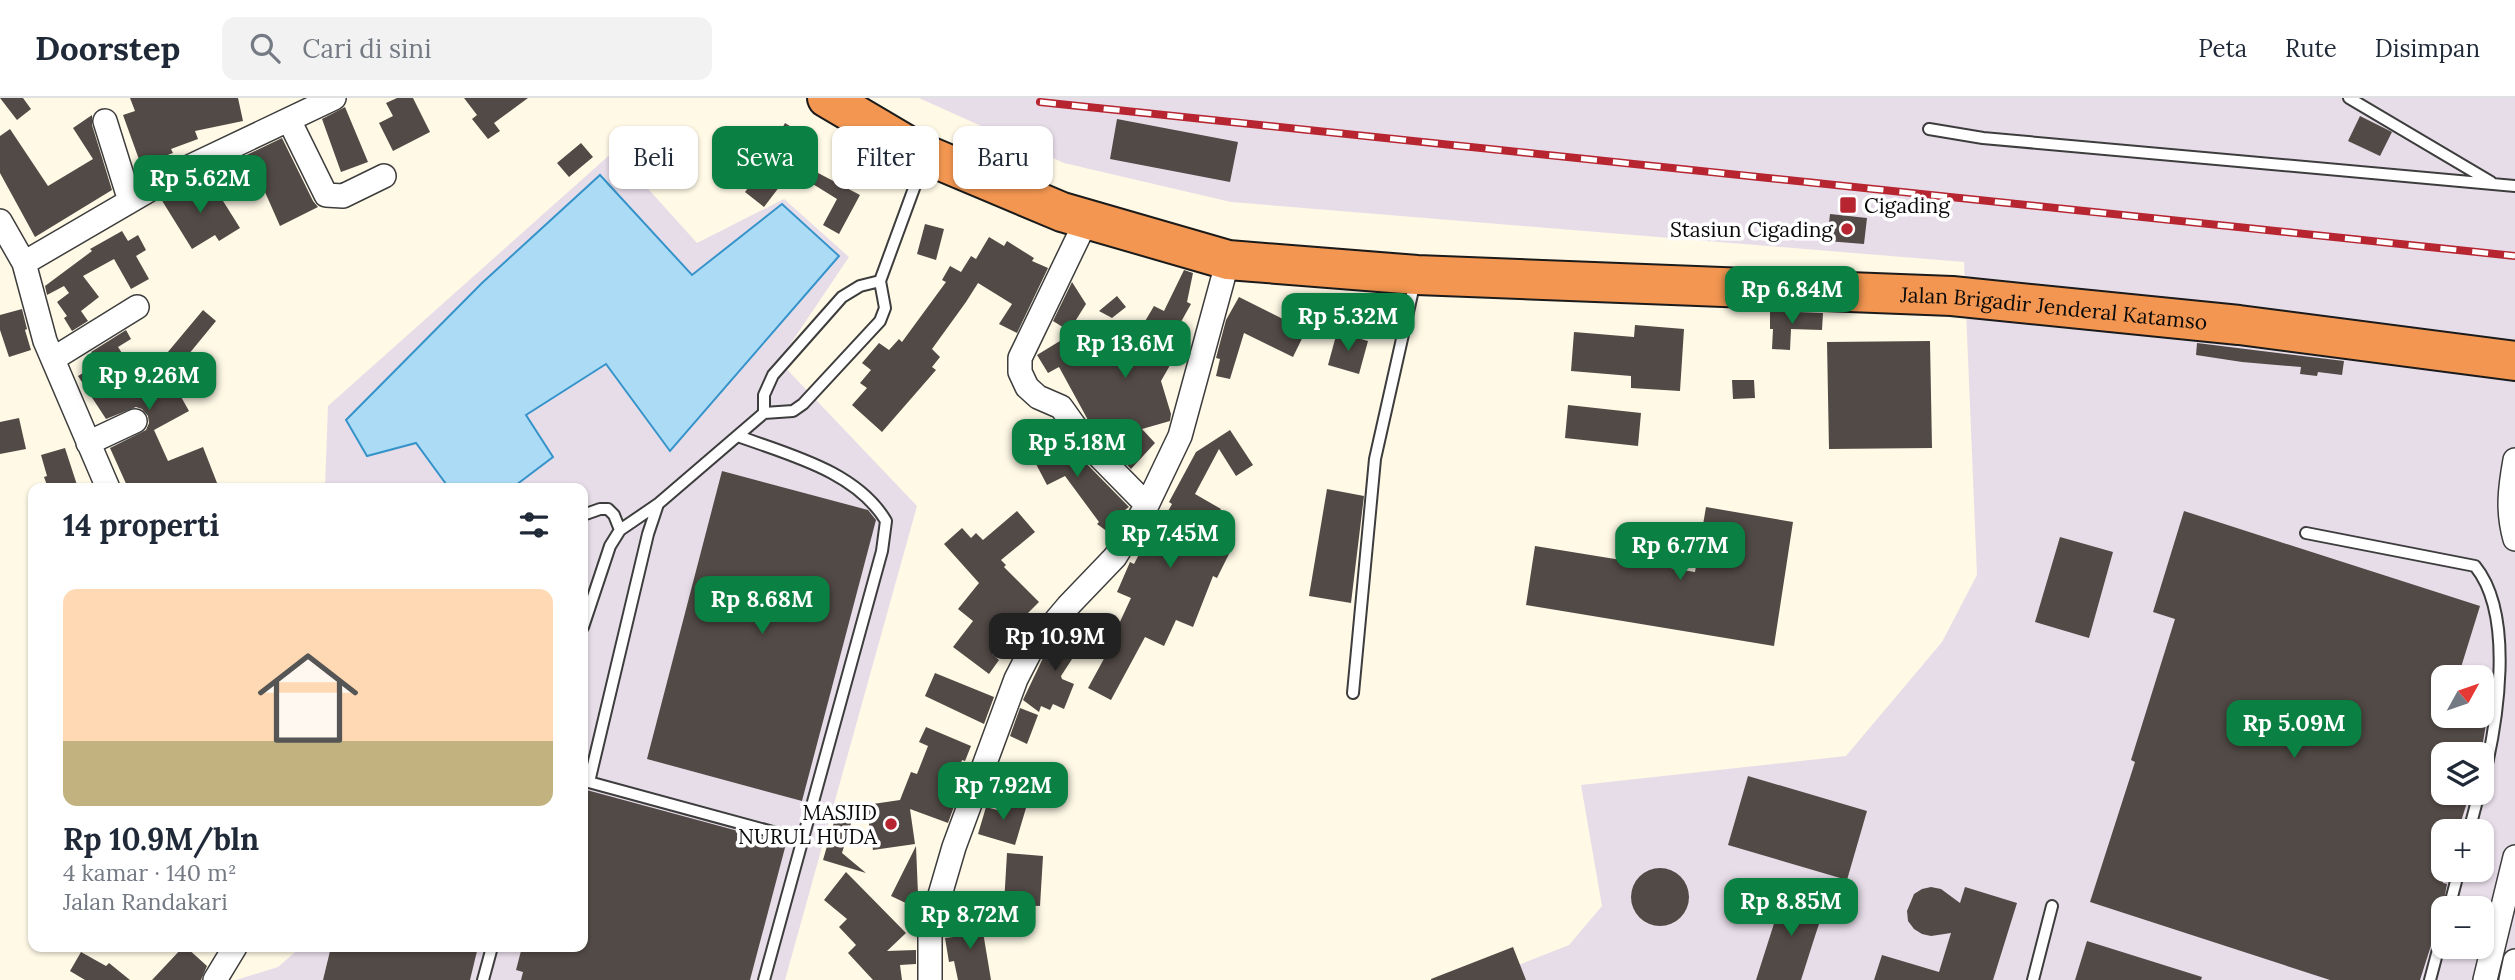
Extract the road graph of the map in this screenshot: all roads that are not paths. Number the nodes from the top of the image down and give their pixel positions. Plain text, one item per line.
1 (334, 98) edge
2 (827, 98) edge
3 (2348, 98) edge
4 (289, 120) junction
5 (105, 121) dead end
6 (876, 126) edge
7 (1929, 129) dead end
8 (939, 160) edge
9 (384, 176) dead end
10 (2495, 184) junction
11 (2515, 186) edge
12 (914, 189) edge
13 (130, 201) junction
14 (1087, 219) junction
15 (0, 221) edge
16 (1228, 260) junction
17 (24, 262) junction
18 (1417, 275) junction
19 (880, 281) junction
20 (137, 307) dead end
21 (52, 359) junction
22 (2515, 361) edge
23 (764, 413) junction
24 (135, 421) dead end
25 (738, 436) junction
26 (88, 443) junction
27 (2515, 460) edge
28 (106, 483) edge
29 (658, 504) junction
30 (1147, 505) junction
31 (588, 513) edge
32 (620, 530) junction
33 (2306, 533) dead end
34 (2515, 539) edge
35 (588, 612) edge
36 (1353, 693) dead end
37 (2493, 742) edge
38 (588, 773) edge
39 (588, 782) edge
40 (802, 840) junction
41 (2515, 857) edge
42 (2052, 906) dead end
43 (232, 952) edge
44 (491, 952) edge
45 (2436, 959) edge
46 (2515, 961) edge
47 (215, 980) edge
48 (483, 980) edge
49 (764, 980) edge
50 (930, 980) edge
51 (2033, 980) edge
52 (2430, 980) edge
53 (2485, 980) edge
54 (2511, 980) edge

1 - 4 street
2 - 6 highway, Jalan Brigadir Jenderal Katamso
3 - 10 lane
4 - 9 street
4 - 13 street
5 - 13 street
7 - 10 lane
8 - 14 highway, Jalan Brigadir Jenderal Katamso
10 - 11 lane
12 - 19 lane
13 - 17 street
14 - 16 highway, Jalan Brigadir Jenderal Katamso
14 - 30 street
15 - 17 street
16 - 18 highway, Jalan Brigadir Jenderal Katamso
16 - 30 street
17 - 21 street
18 - 22 highway, Jalan Brigadir Jenderal Katamso
18 - 36 lane
19 - 23 lane
19 - 23 lane
20 - 21 street
21 - 26 street
23 - 25 lane
24 - 26 street
25 - 29 lane
25 - 40 lane
26 - 28 street
27 - 34 street
29 - 32 lane
29 - 38 lane
30 - 50 street
31 - 32 lane
32 - 35 lane
33 - 37 lane
39 - 40 lane
40 - 49 lane
41 - 53 street
42 - 51 lane
43 - 47 street
44 - 48 lane
45 - 52 lane
46 - 54 street

